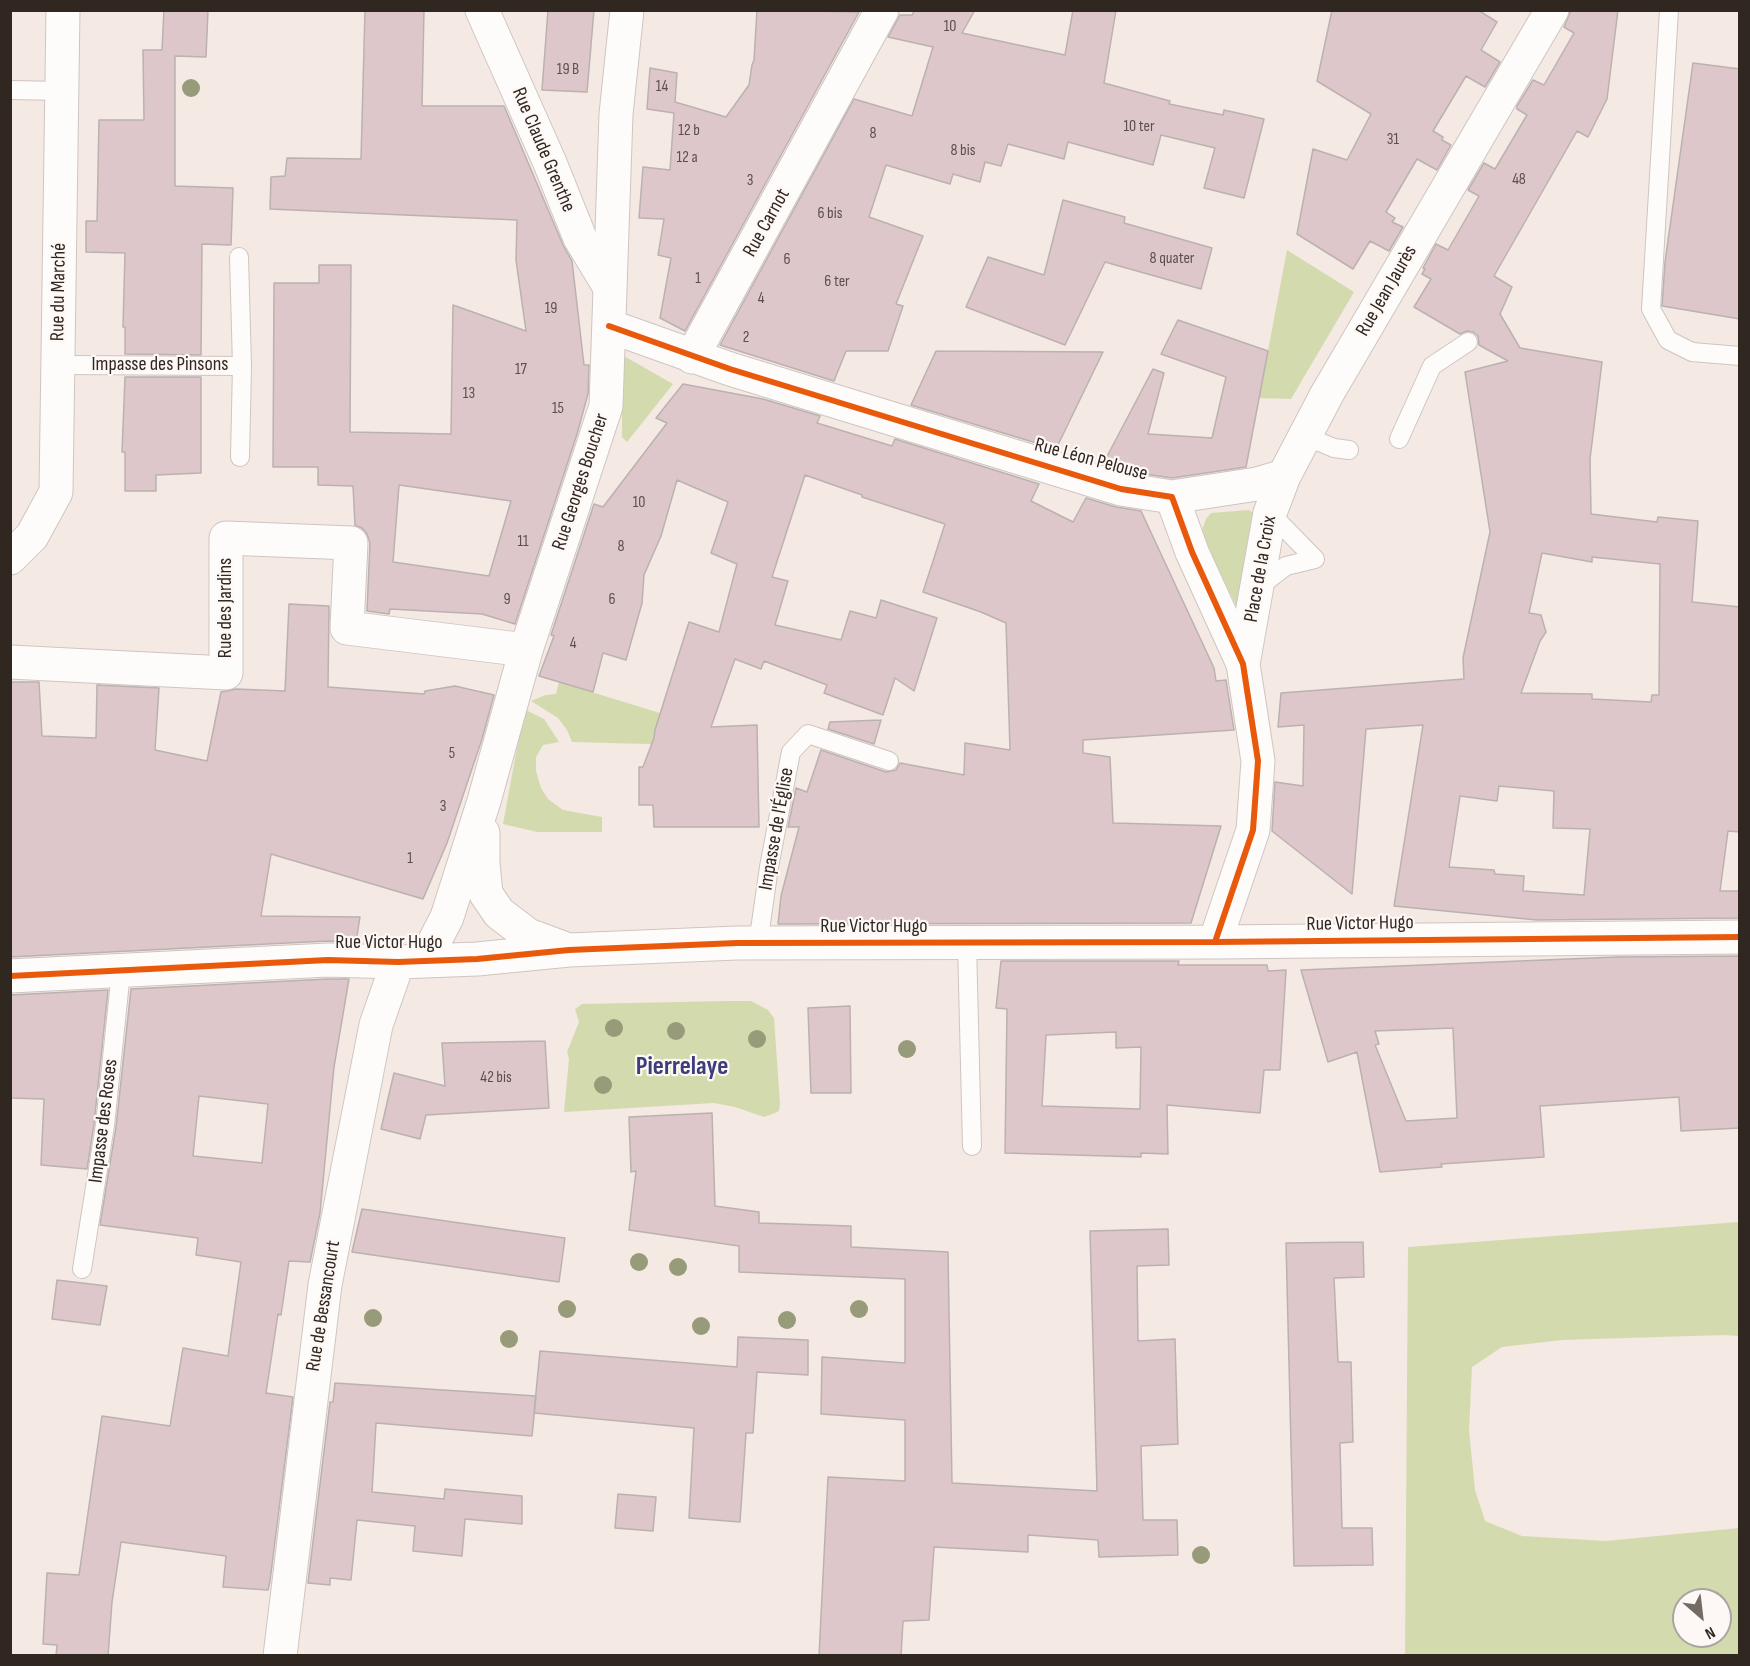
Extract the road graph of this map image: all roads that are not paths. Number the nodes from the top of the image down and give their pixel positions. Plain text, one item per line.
1 (63, 10) edge
2 (482, 10) edge
3 (627, 10) edge
4 (882, 10) edge
5 (1552, 10) edge
6 (1670, 10) edge
7 (10, 90) edge
8 (62, 91) junction
9 (239, 257) dead end
10 (609, 286) junction
11 (609, 326) junction
12 (1468, 342) dead end
13 (1740, 356) edge
14 (692, 357) junction
15 (58, 365) junction
16 (242, 366) junction
17 (1305, 436) junction
18 (1399, 439) dead end
19 (1349, 450) dead end
20 (240, 457) dead end
21 (1284, 476) junction
22 (1172, 497) junction
23 (1270, 513) junction
24 (10, 558) edge
25 (1256, 590) junction
26 (526, 650) junction
27 (10, 662) edge
28 (1244, 664) junction
29 (890, 761) dead end
30 (484, 801) junction
31 (1740, 937) edge
32 (1215, 942) junction
33 (967, 943) junction
34 (758, 944) junction
35 (568, 950) junction
36 (411, 961) junction
37 (121, 972) junction
38 (10, 976) edge
39 (972, 1146) dead end
40 (82, 1269) dead end
41 (280, 1656) edge

1 - 8 street, Rue du Marché
2 - 10 street, Rue Claude Grenthe
3 - 10 street, Rue Georges Boucher
4 - 14 street, Rue Carnot
5 - 17 street, Rue Jean Jaurès
6 - 13 lane
7 - 8 lane
8 - 15 street, Rue du Marché
9 - 16 lane
10 - 11 street, Rue Georges Boucher
11 - 14 street
11 - 26 street, Rue Georges Boucher
12 - 18 lane
14 - 22 street, Rue Léon Pelouse
15 - 16 lane, Impasse des Pinsons
15 - 24 street, Rue du Marché
16 - 20 lane, Impasse des Pinsons
17 - 19 lane
17 - 21 street, Rue Jean Jaurès
21 - 22 street
21 - 23 street, Place de la Croix
22 - 28 street
23 - 25 street, Place de la Croix
23 - 25 lane
25 - 28 street, Place de la Croix
26 - 27 street, Rue des Jardins
26 - 30 street, Rue Georges Boucher
28 - 32 street
29 - 34 lane, Impasse de l'Église
30 - 35 street, Rue Georges Boucher
30 - 36 street, Rue Georges Boucher
31 - 32 street, Rue Victor Hugo
32 - 33 street, Rue Victor Hugo
33 - 34 street, Rue Victor Hugo
33 - 39 lane
34 - 35 street, Rue Victor Hugo
35 - 36 street, Rue Victor Hugo
36 - 37 street, Rue Victor Hugo
36 - 41 street, Rue de Bessancourt
37 - 38 street, Rue Victor Hugo
37 - 40 lane, Impasse des Roses

